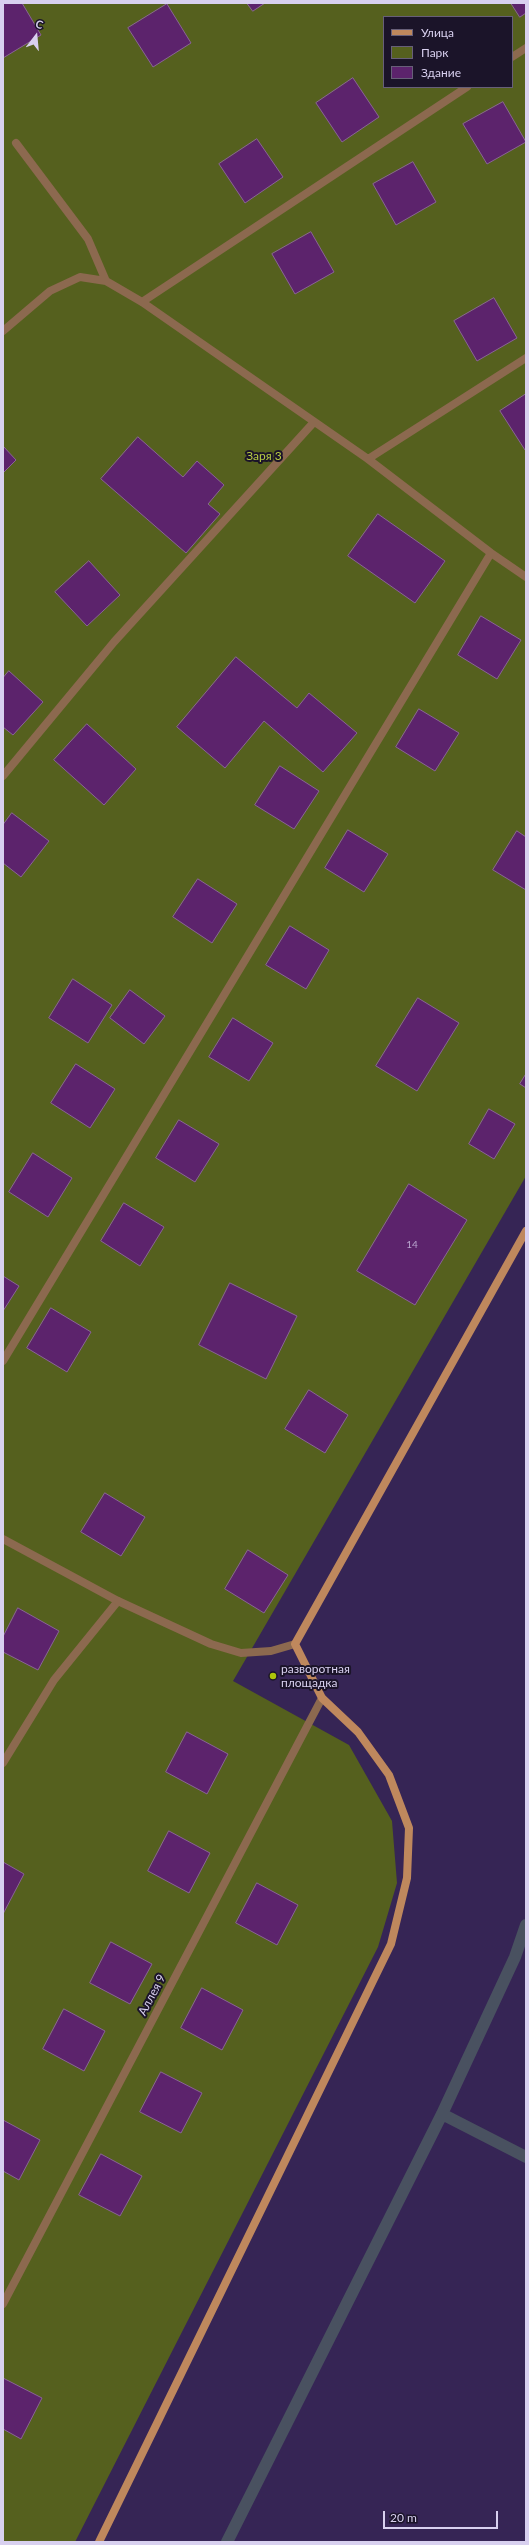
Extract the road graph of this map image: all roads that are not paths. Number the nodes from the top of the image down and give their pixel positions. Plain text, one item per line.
1 (526, 48) edge
2 (513, 56) edge
3 (465, 88) edge
4 (16, 143) dead end
5 (106, 281) junction
6 (142, 302) junction
7 (3, 331) edge
8 (526, 358) edge
9 (314, 422) junction
10 (368, 459) junction
11 (491, 553) junction
12 (526, 577) edge
13 (3, 776) edge
14 (526, 1231) edge
15 (3, 1361) edge
16 (3, 1539) edge
17 (118, 1601) junction
18 (295, 1644) junction
19 (322, 1698) junction
20 (3, 1763) edge
21 (3, 2304) edge
22 (99, 2542) edge

1 - 2 street
3 - 6 street
4 - 5 street
5 - 6 street
5 - 7 street
6 - 9 street
8 - 10 street
9 - 10 street
9 - 13 street
10 - 11 street
11 - 12 street
11 - 15 street
14 - 18 street
16 - 17 street
17 - 18 street
17 - 20 street
18 - 19 street
19 - 21 street, Аллея 9
19 - 22 street

